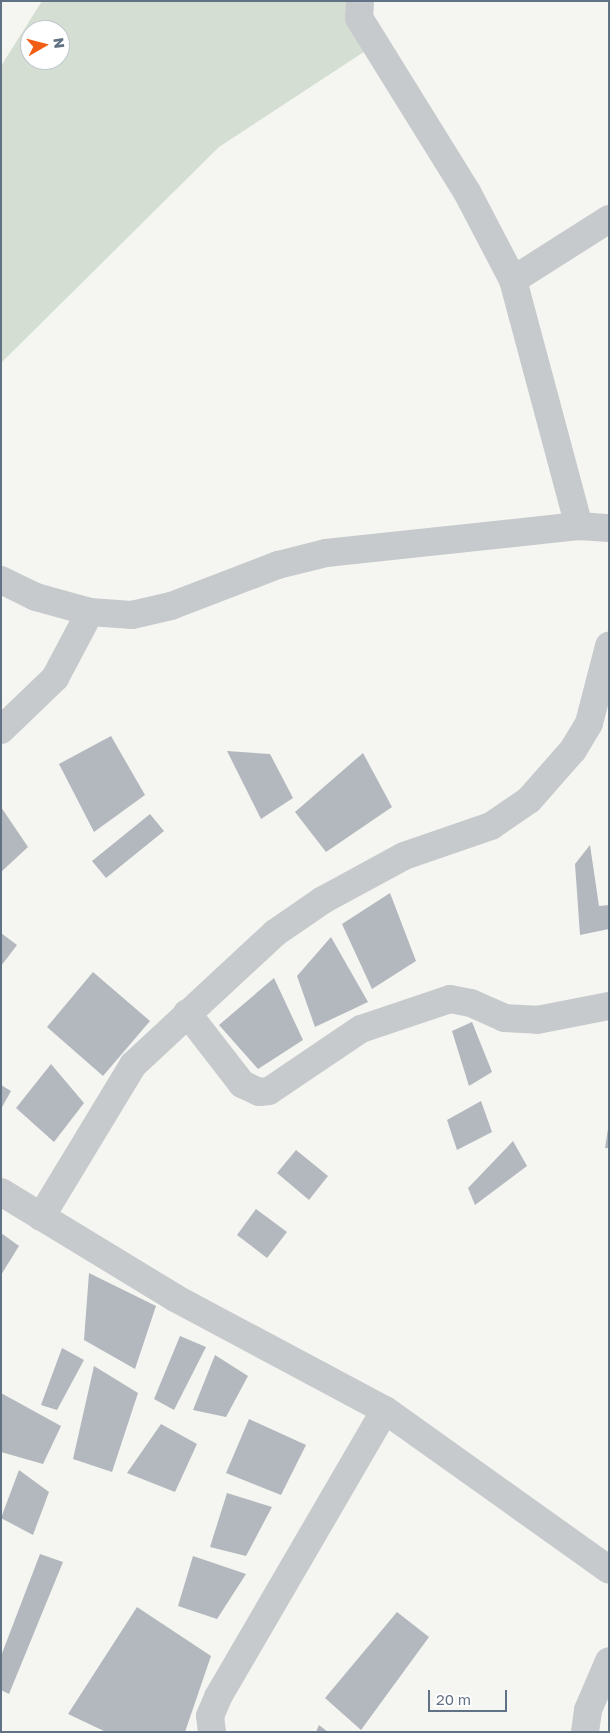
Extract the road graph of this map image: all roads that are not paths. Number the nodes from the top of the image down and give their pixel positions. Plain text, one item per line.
1 (360, 1) edge
2 (609, 220) edge
3 (513, 280) junction
4 (579, 526) junction
5 (609, 528) edge
6 (1, 580) edge
7 (90, 612) junction
8 (609, 646) edge
9 (1, 730) edge
10 (609, 1006) edge
11 (187, 1013) junction
12 (1, 1192) edge
13 (41, 1217) junction
14 (385, 1410) junction
15 (608, 1567) edge
16 (609, 1661) edge
17 (212, 1732) edge
18 (585, 1732) edge

1 - 3 street
2 - 3 street
3 - 4 street
4 - 5 street
4 - 7 street
6 - 7 street
7 - 9 street
8 - 11 street
10 - 11 street
11 - 13 street
12 - 13 street
13 - 14 street
14 - 15 street
14 - 17 street
16 - 18 street

